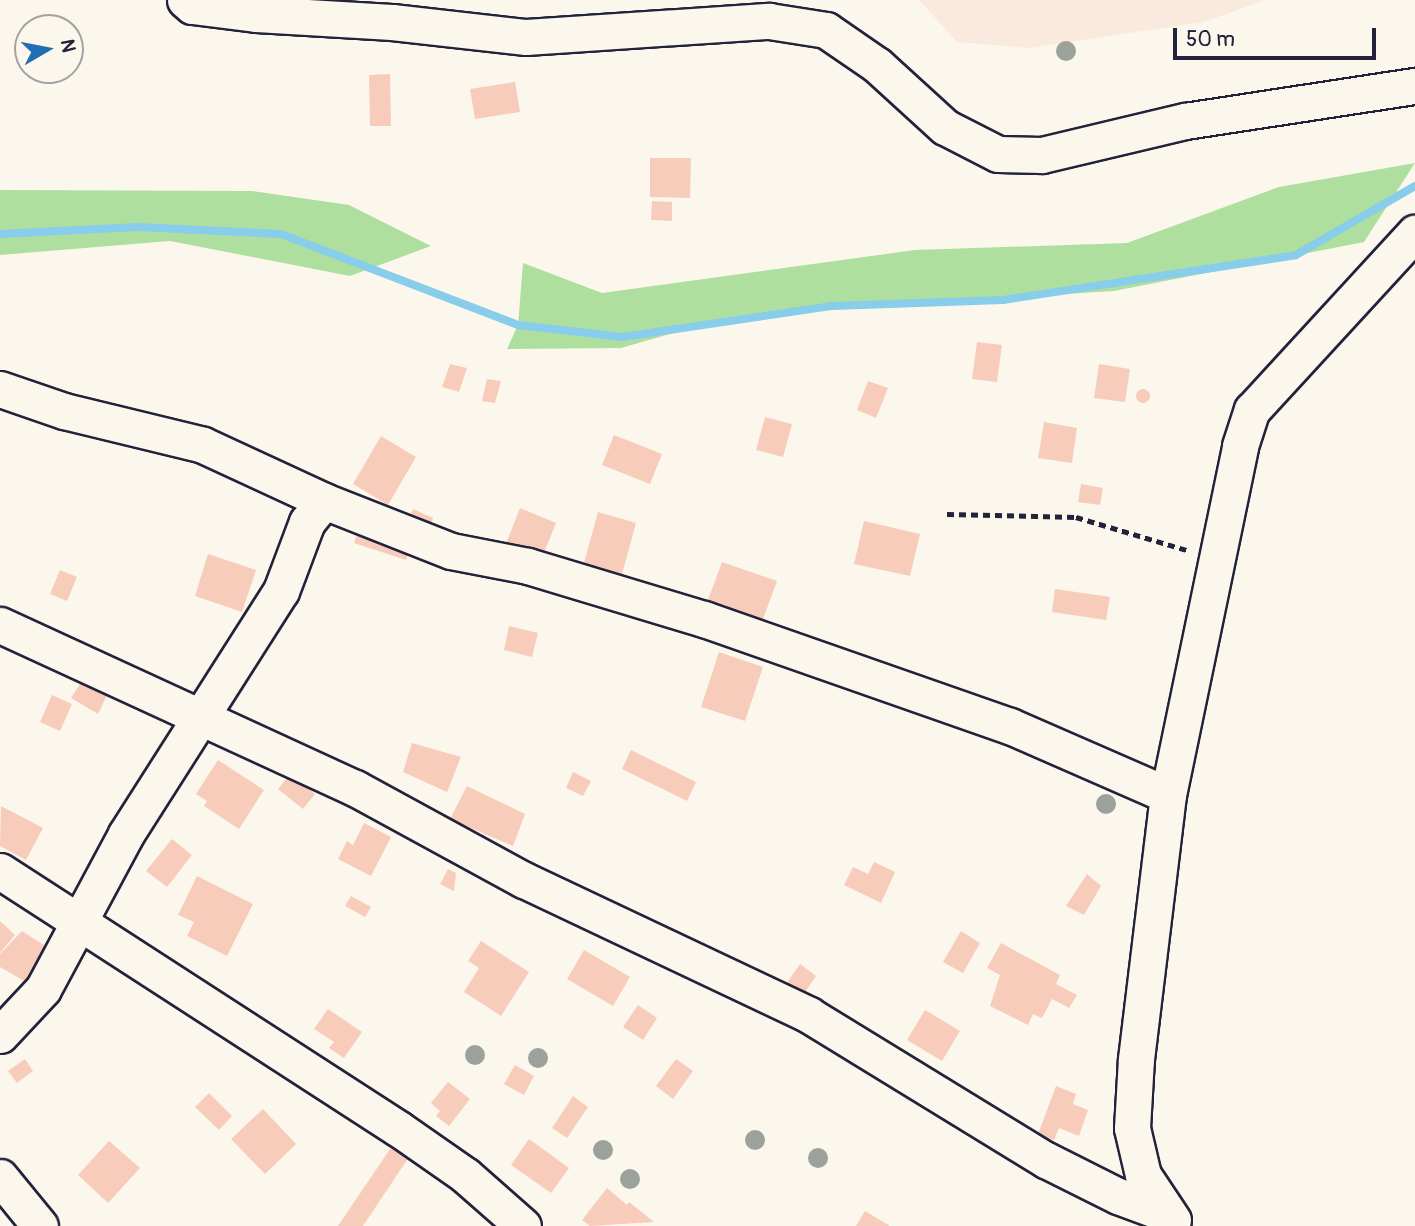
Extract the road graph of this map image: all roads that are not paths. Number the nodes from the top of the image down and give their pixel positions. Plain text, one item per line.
1 (185, 0) edge
2 (1415, 86) edge
3 (1415, 233) edge
4 (0, 389) edge
5 (324, 501) junction
6 (0, 625) edge
7 (200, 715) junction
8 (1168, 795) junction
9 (0, 872) edge
10 (83, 922) junction
11 (0, 1035) edge
12 (0, 1177) edge
13 (1173, 1220) edge
14 (40, 1226) edge
15 (523, 1226) edge

1 - 2 street
3 - 8 street
4 - 5 street
5 - 7 street
5 - 8 street
6 - 7 street
7 - 10 street
7 - 13 street
8 - 13 street
9 - 10 street
10 - 11 street
10 - 15 street
12 - 14 street

